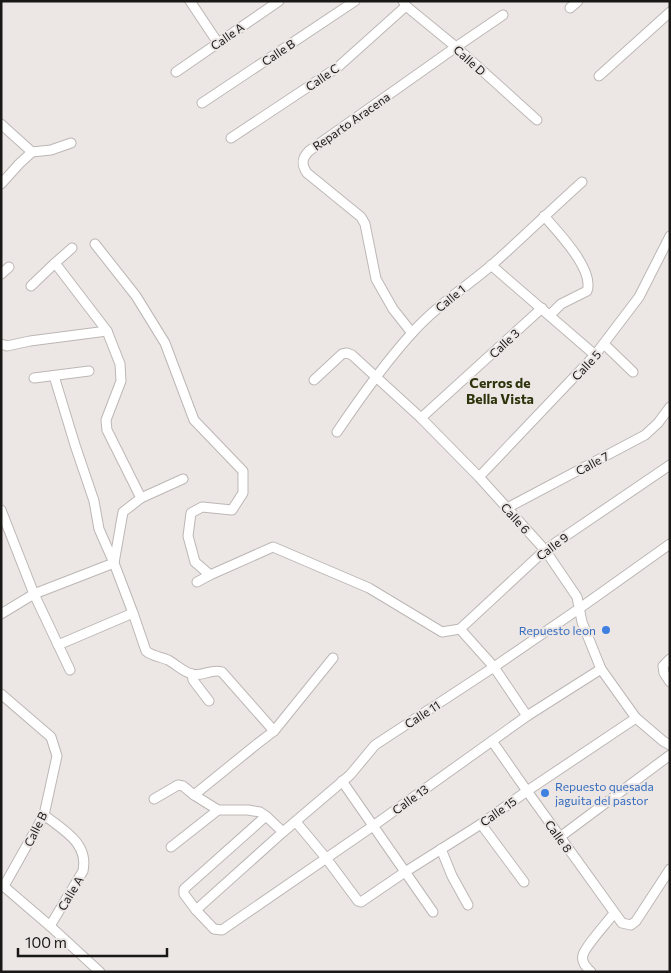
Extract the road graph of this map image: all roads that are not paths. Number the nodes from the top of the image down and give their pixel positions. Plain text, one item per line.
1 (190, 1) edge
2 (354, 1) edge
3 (578, 1) edge
4 (273, 2) edge
5 (404, 4) edge
6 (570, 8) dead end
7 (670, 12) edge
8 (504, 15) dead end
9 (218, 43) junction
10 (456, 47) junction
11 (176, 72) dead end
12 (599, 76) dead end
13 (202, 103) dead end
14 (536, 120) dead end
15 (1, 124) edge
16 (231, 138) dead end
17 (71, 143) dead end
18 (32, 152) junction
19 (582, 182) dead end
20 (1, 184) edge
21 (544, 216) junction
22 (670, 236) edge
23 (95, 244) dead end
24 (72, 248) dead end
25 (55, 263) junction
26 (491, 265) junction
27 (9, 267) dead end
28 (1, 274) edge
29 (31, 286) dead end
30 (542, 308) junction
31 (550, 316) junction
32 (107, 330) junction
33 (412, 333) junction
34 (1, 344) edge
35 (604, 344) junction
36 (596, 355) junction
37 (89, 371) dead end
38 (634, 372) dead end
39 (54, 376) junction
40 (376, 376) junction
41 (34, 378) dead end
42 (314, 380) dead end
43 (670, 407) edge
44 (421, 418) junction
45 (337, 432) dead end
46 (670, 465) edge
47 (479, 477) junction
48 (183, 480) dead end
49 (141, 498) junction
50 (507, 508) junction
51 (1, 510) edge
52 (670, 544) edge
53 (544, 550) junction
54 (114, 563) junction
55 (210, 575) junction
56 (197, 582) dead end
57 (34, 594) junction
58 (580, 608) junction
59 (134, 613) junction
60 (1, 614) edge
61 (460, 629) junction
62 (58, 644) junction
63 (333, 658) dead end
64 (670, 659) edge
65 (494, 667) junction
66 (601, 669) junction
67 (70, 670) dead end
68 (192, 674) junction
69 (670, 682) edge
70 (1, 694) edge
71 (209, 701) dead end
72 (527, 716) junction
73 (636, 718) junction
74 (274, 731) junction
75 (492, 741) junction
76 (670, 745) edge
77 (670, 755) edge
78 (342, 782) junction
79 (527, 791) junction
80 (194, 795) junction
81 (154, 799) dead end
82 (218, 810) junction
83 (44, 815) junction
84 (266, 816) junction
85 (296, 822) junction
86 (481, 824) junction
87 (373, 826) junction
88 (283, 832) junction
89 (560, 837) junction
90 (171, 847) dead end
91 (441, 849) junction
92 (326, 858) junction
93 (670, 869) edge
94 (405, 872) junction
95 (524, 882) dead end
96 (3, 885) edge
97 (468, 905) dead end
98 (196, 910) junction
99 (433, 912) dead end
100 (614, 913) junction
101 (50, 926) junction
102 (100, 972) edge
103 (591, 972) edge

1 - 9 street
2 - 13 street, Calle B
3 - 6 street
4 - 9 street, Calle A
5 - 10 street, Calle D
5 - 16 street, Calle C
7 - 12 street
8 - 10 street, Reparto Aracena
9 - 11 street, Calle A
10 - 14 street, Calle D
10 - 33 street, Reparto Aracena
15 - 18 street
17 - 18 street
18 - 20 street
19 - 21 street, Calle 1
21 - 26 street, Calle 1
21 - 31 street
22 - 35 street, Calle 5
23 - 55 street
24 - 25 street
25 - 29 street
25 - 32 street
26 - 30 street
26 - 33 street, Calle 1
27 - 28 street
30 - 31 street
30 - 44 street, Calle 3
31 - 36 street
32 - 34 street
32 - 49 street
33 - 40 street, Calle 1
35 - 36 street, Calle 5
35 - 38 street
36 - 47 street, Calle 5
37 - 39 street
39 - 41 street
39 - 54 street
40 - 42 street, Calle 6
40 - 44 street, Calle 6
40 - 45 street, Calle 1
43 - 50 street, Calle 7
44 - 47 street, Calle 6
46 - 53 street, Calle 9
47 - 50 street, Calle 6
48 - 49 street
49 - 54 street
50 - 53 street, Calle 6
51 - 57 street
52 - 58 street, Calle 11
53 - 58 street, Calle 6
53 - 61 street, Calle 9
54 - 57 street
54 - 59 street
55 - 56 street
55 - 61 street
57 - 60 street
57 - 62 street
58 - 65 street, Calle 11
58 - 66 street, Calle 6
59 - 62 street
59 - 68 street
61 - 65 street
62 - 67 street
63 - 74 street
64 - 69 street
65 - 72 street
65 - 78 street, Calle 11
66 - 72 street, Calle 13
66 - 73 street, Calle 6
68 - 71 street
68 - 74 street
70 - 83 street, Calle B
72 - 75 street, Calle 13
73 - 76 street, Calle 6
73 - 79 street, Calle 15
74 - 80 street
75 - 79 street, Calle 8
75 - 87 street, Calle 13
77 - 89 street
78 - 85 street, Calle 11
78 - 87 street
79 - 86 street, Calle 15
79 - 89 street, Calle 8
80 - 81 street
80 - 82 street
82 - 84 street
82 - 90 street
83 - 96 street, Calle B
83 - 101 street, Calle A
84 - 88 street
84 - 98 street
85 - 88 street, Calle 11
85 - 92 street
86 - 91 street, Calle 15
86 - 95 street
87 - 92 street, Calle 13
87 - 94 street
88 - 98 street, Calle 11
89 - 100 street, Calle 8
91 - 94 street, Calle 15
91 - 97 street
92 - 94 street, Calle 15
92 - 98 street, Calle 13
93 - 100 street, Calle 8
94 - 99 street
96 - 101 street
100 - 103 street
101 - 102 street

